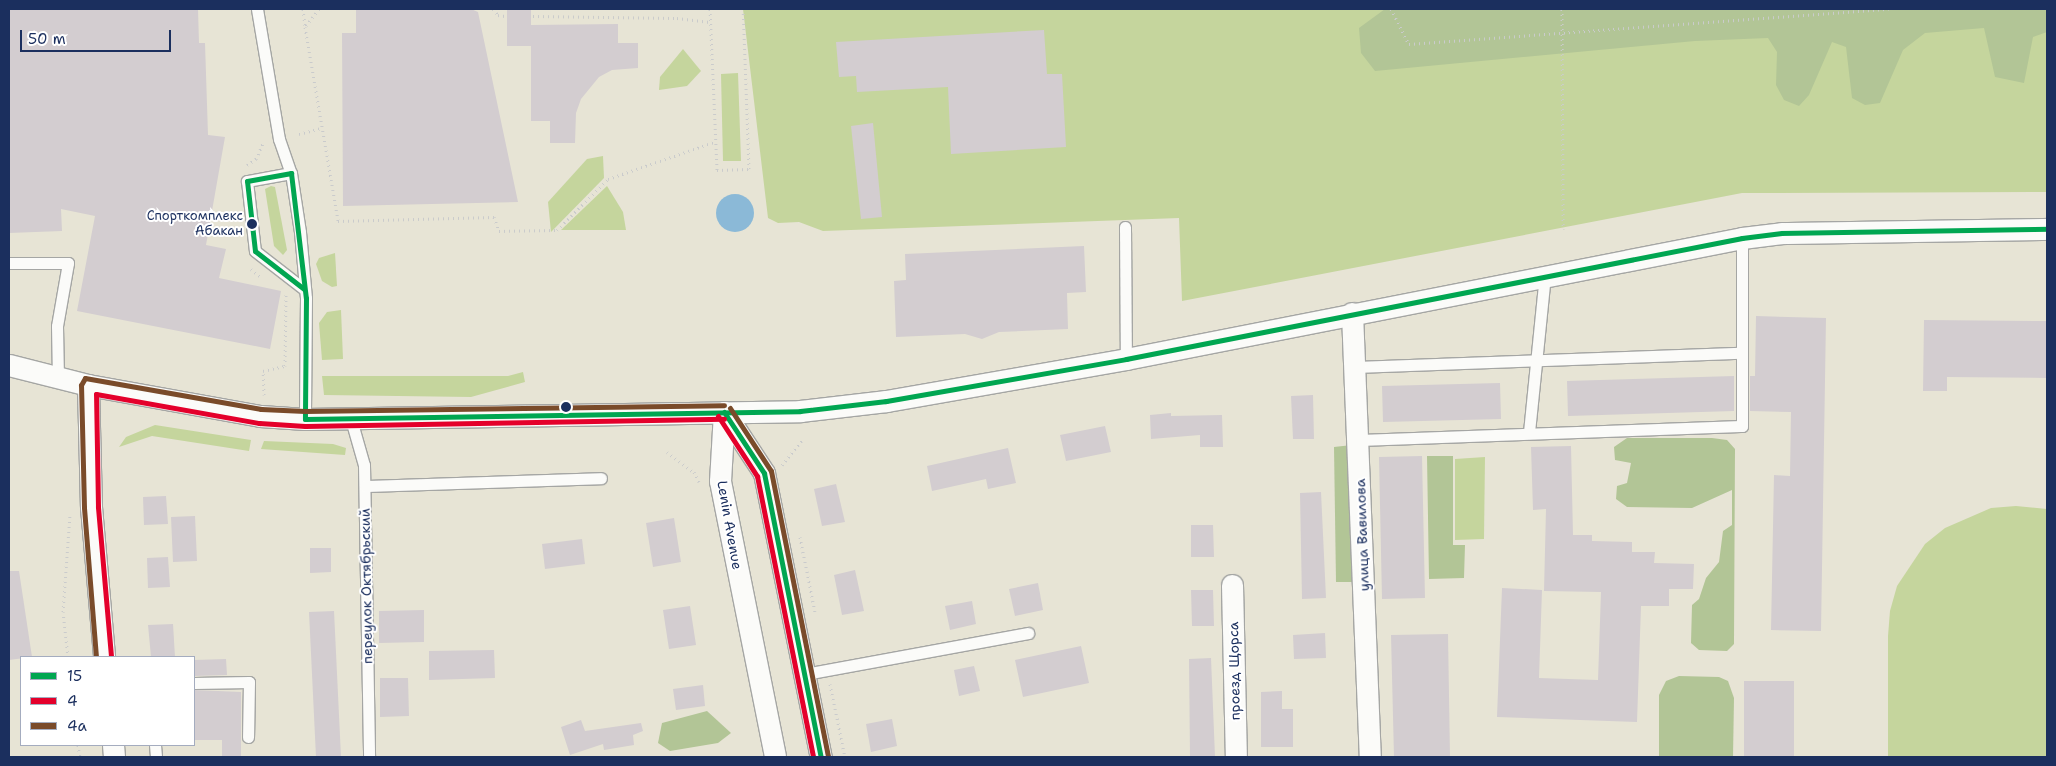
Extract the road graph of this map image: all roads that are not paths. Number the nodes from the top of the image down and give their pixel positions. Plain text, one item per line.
1 (257, 9) edge
2 (291, 173) junction
3 (1125, 227) dead end
4 (2047, 229) edge
5 (1742, 238) junction
6 (9, 263) edge
7 (1545, 275) junction
8 (304, 289) junction
9 (1352, 313) junction
10 (1742, 353) junction
11 (1126, 359) junction
12 (1536, 361) junction
13 (9, 365) edge
14 (1354, 367) junction
15 (58, 377) junction
16 (88, 385) junction
17 (724, 412) junction
18 (350, 416) junction
19 (305, 419) junction
20 (1529, 432) junction
21 (1358, 440) junction
22 (601, 478) dead end
23 (365, 486) junction
24 (1232, 585) dead end
25 (1028, 633) dead end
26 (104, 656) edge
27 (805, 674) junction
28 (195, 683) edge
29 (248, 737) dead end
30 (369, 757) edge
31 (775, 757) edge
32 (821, 757) edge
33 (1236, 757) edge
34 (1370, 757) edge

1 - 2 lane
2 - 8 lane
2 - 8 lane
3 - 11 lane
4 - 5 street
5 - 7 street
5 - 10 lane
6 - 15 lane
7 - 9 street
7 - 12 lane
8 - 19 lane
9 - 11 street
9 - 14 street, улица Вавилова
10 - 12 lane
10 - 20 lane
11 - 17 street
12 - 14 lane
12 - 20 lane
13 - 15 street
14 - 21 street, улица Вавилова
15 - 16 street
16 - 19 street
16 - 26 street
17 - 18 street
17 - 27 street
17 - 31 street, Lenin Avenue
18 - 19 street
18 - 23 lane, переулок Октябрьский
20 - 21 lane
21 - 34 street, улица Вавилова
22 - 23 lane
23 - 30 lane, переулок Октябрьский
24 - 33 street, проезд Щорса
25 - 27 lane
27 - 32 street
28 - 29 lane

